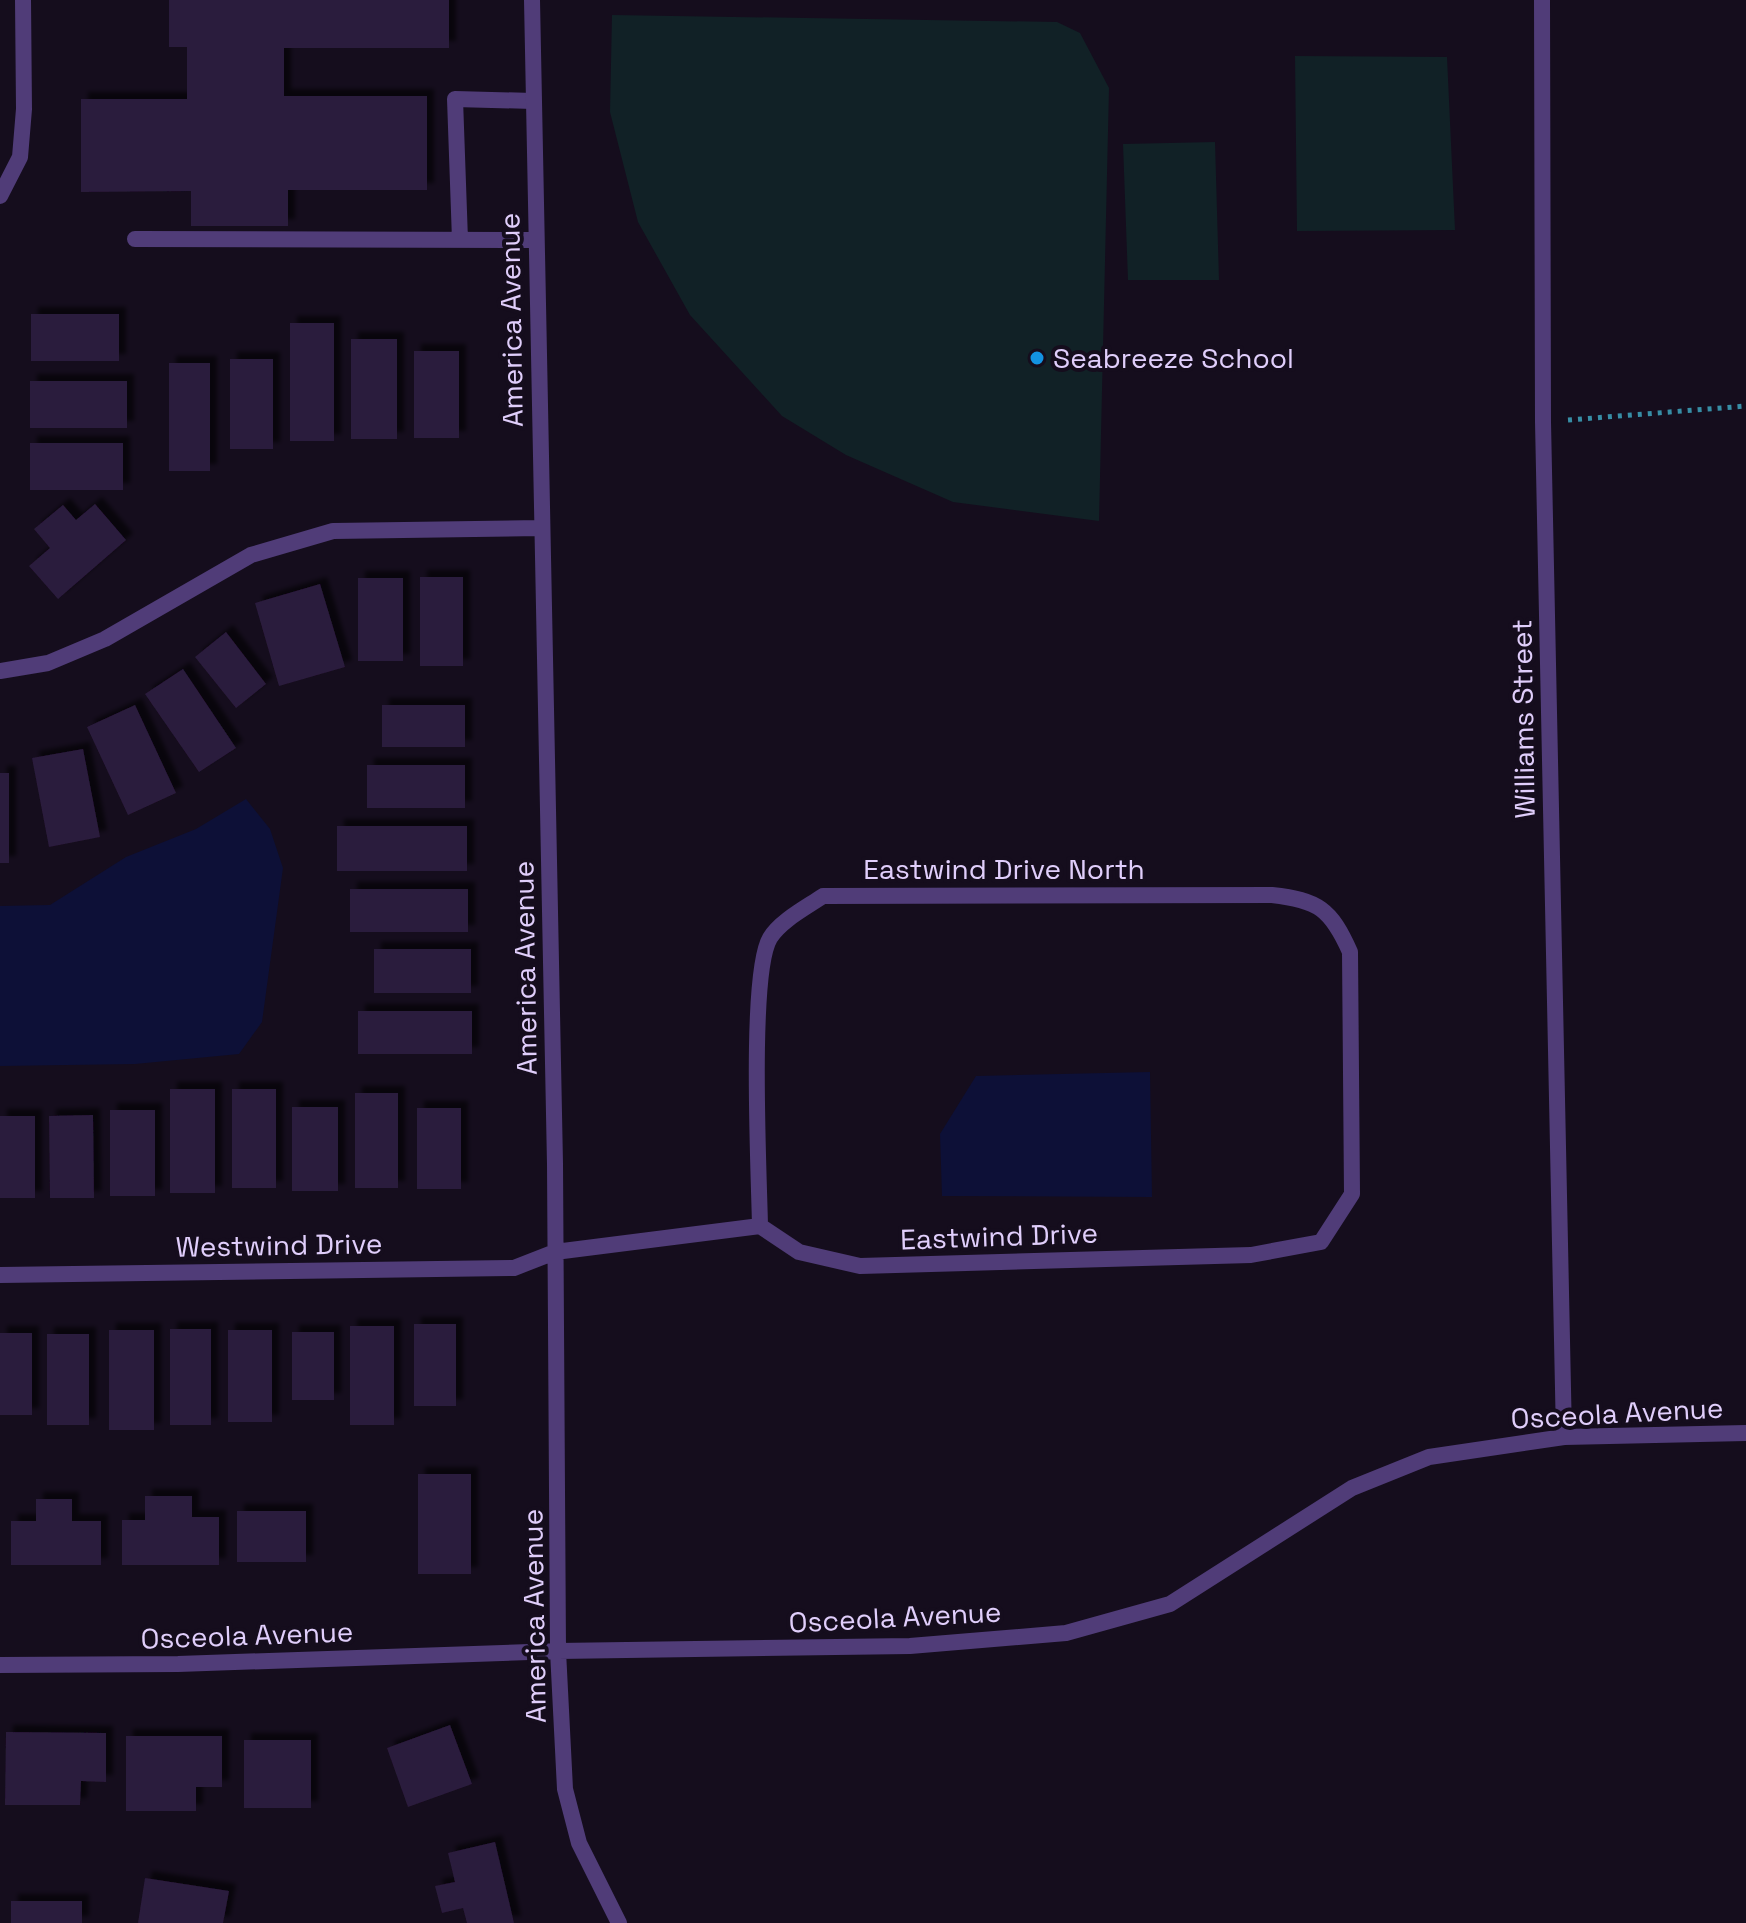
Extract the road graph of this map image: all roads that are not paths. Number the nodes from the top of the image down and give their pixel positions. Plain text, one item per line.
1 (23, 0) edge
2 (532, 0) edge
3 (1542, 0) edge
4 (533, 101) junction
5 (0, 196) edge
6 (135, 239) dead end
7 (460, 240) junction
8 (536, 240) junction
9 (540, 528) junction
10 (0, 671) edge
11 (1351, 1117) joint
12 (760, 1226) junction
13 (555, 1252) junction
14 (0, 1275) edge
15 (1746, 1433) edge
16 (1564, 1437) junction
17 (558, 1651) junction
18 (0, 1665) edge
19 (619, 1923) edge

1 - 5 street
2 - 4 street, America Avenue
3 - 16 street, Williams Street
4 - 7 street
4 - 8 street, America Avenue
6 - 7 street
7 - 8 street
8 - 9 street, America Avenue
9 - 10 street
9 - 13 street, America Avenue
11 - 12 street, Eastwind Drive
11 - 12 street, Eastwind Drive North
12 - 13 street
13 - 14 street, Westwind Drive
13 - 17 street, America Avenue
15 - 16 street, Osceola Avenue
16 - 17 street, Osceola Avenue
17 - 18 street, Osceola Avenue
17 - 19 street, America Avenue

